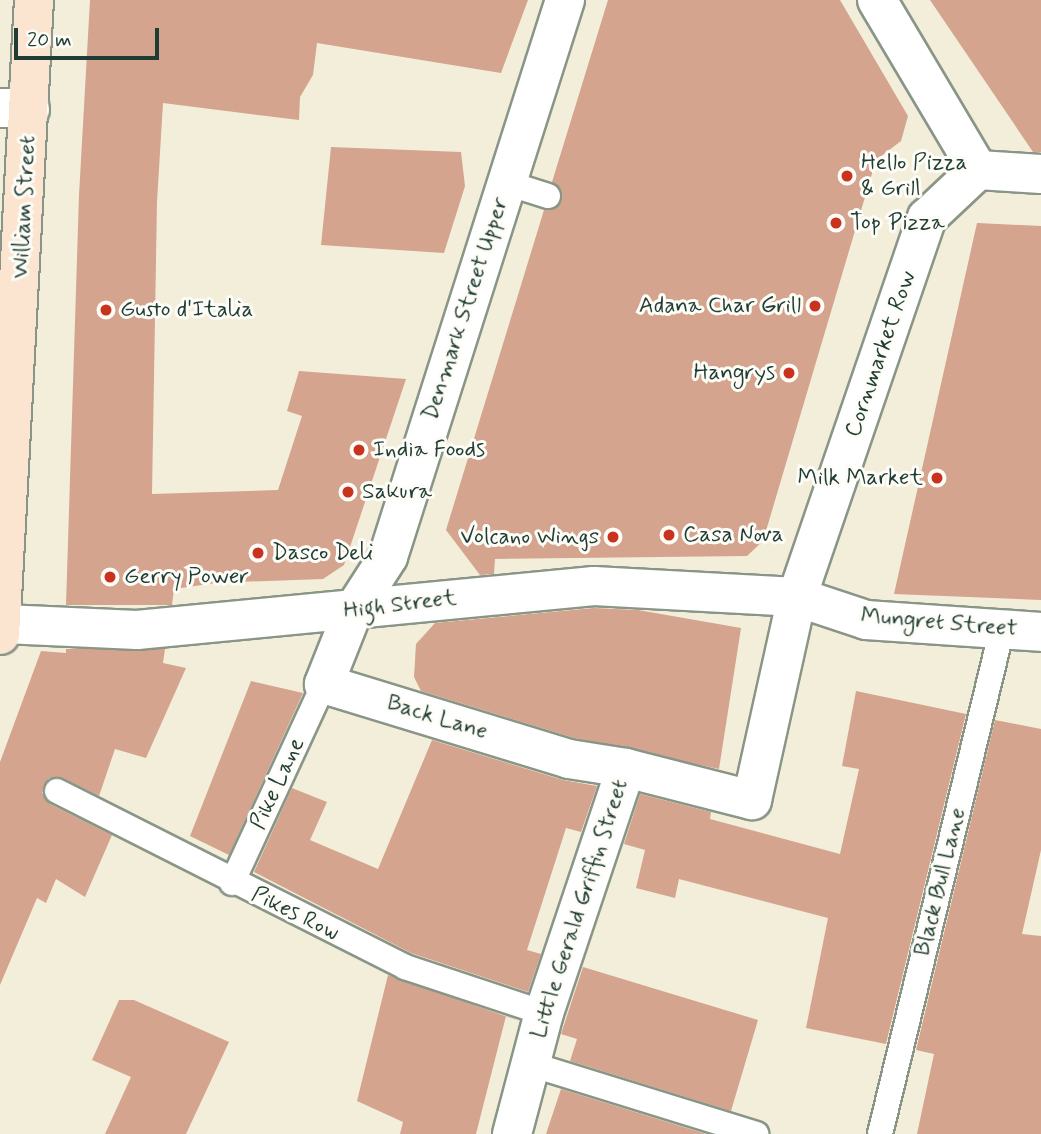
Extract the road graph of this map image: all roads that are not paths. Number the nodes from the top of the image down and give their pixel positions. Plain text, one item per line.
1 (34, 0) edge
2 (565, 0) edge
3 (877, 0) edge
4 (15, 109) edge
5 (978, 170) junction
6 (1041, 174) edge
7 (507, 183) junction
8 (548, 196) dead end
9 (797, 597) junction
10 (353, 611) junction
11 (1, 628) edge
12 (1002, 629) junction
13 (1041, 632) edge
14 (324, 684) junction
15 (626, 768) junction
16 (57, 791) dead end
17 (232, 883) junction
18 (544, 1013) junction
19 (530, 1064) junction
20 (512, 1134) edge
21 (756, 1134) edge
22 (880, 1134) edge

1 - 4 main road, William Street
2 - 7 street, Denmark Street Upper
3 - 5 street
4 - 11 main road, William Street
5 - 6 street
5 - 9 street, Cornmarket Row
7 - 8 lane
7 - 10 street, Denmark Street Upper
9 - 10 street, High Street
9 - 12 street, Mungret Street
9 - 15 street, Little Gerald Griffin Street
10 - 11 street, High Street
10 - 14 street
12 - 13 street, Mungret Street
12 - 22 lane, Black Bull Lane
14 - 15 street, Back Lane
14 - 17 lane, Pike Lane
15 - 18 street, Little Gerald Griffin Street
16 - 17 lane, Pikes Row
17 - 18 lane, Pikes Row
18 - 19 street, Little Gerald Griffin Street
19 - 20 street, Little Gerald Griffin Street
19 - 21 lane

